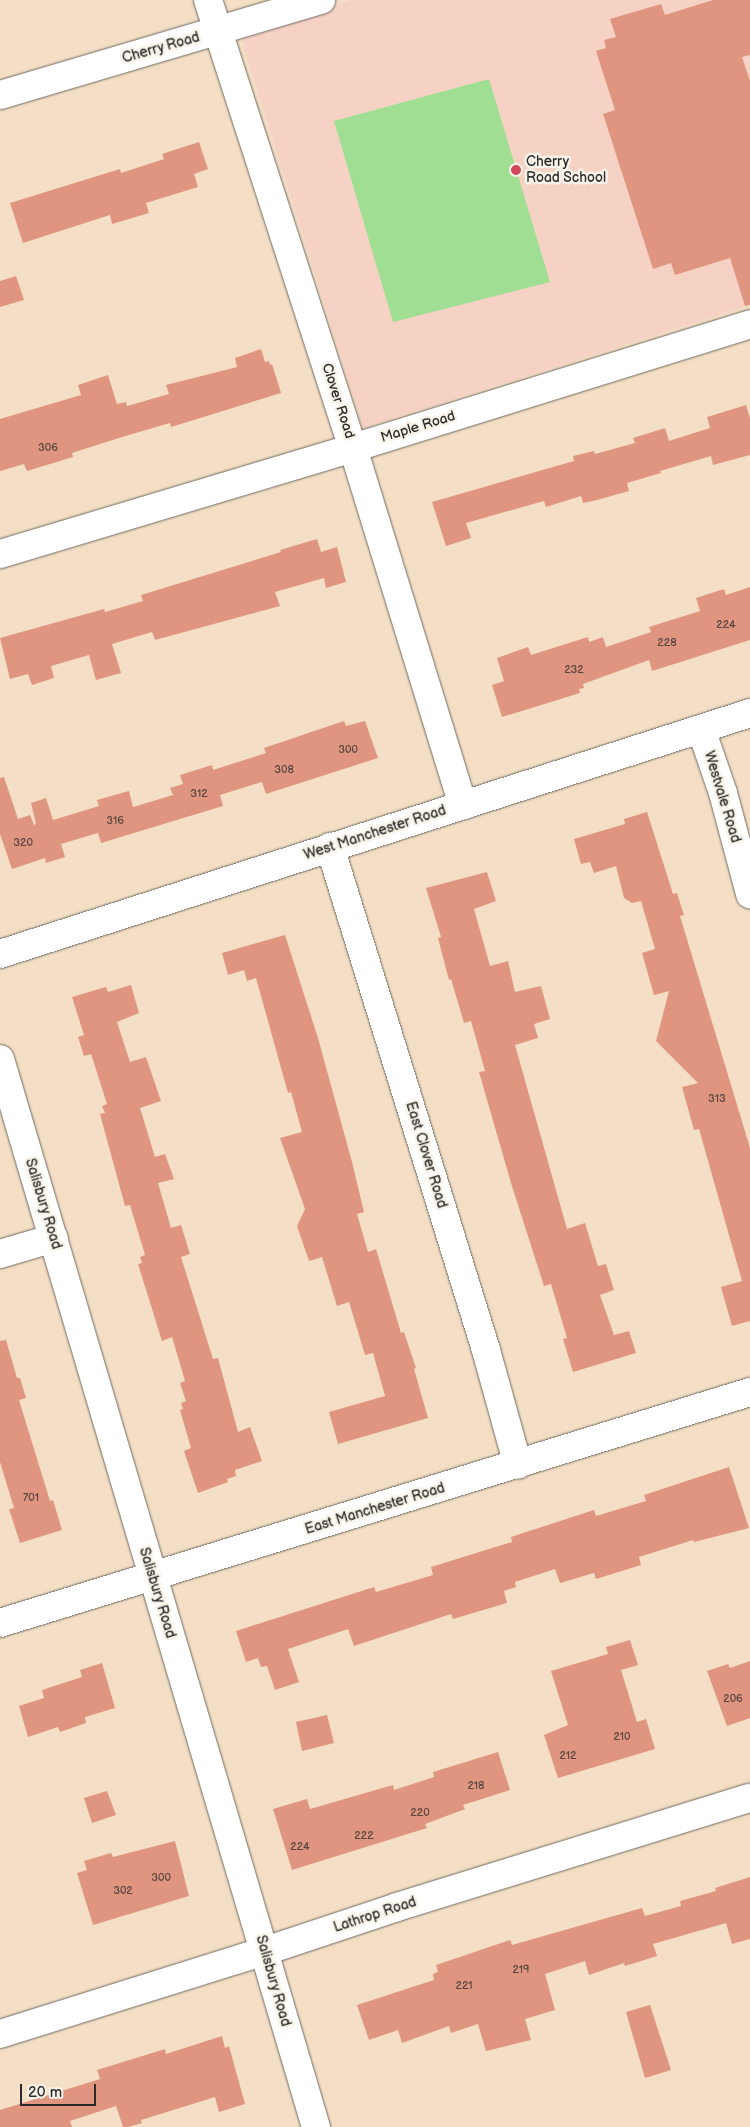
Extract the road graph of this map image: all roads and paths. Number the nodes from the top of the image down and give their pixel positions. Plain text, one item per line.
1 (208, 0) edge
2 (321, 0) edge
3 (217, 31) junction
4 (0, 95) edge
5 (750, 324) edge
6 (353, 448) junction
7 (0, 554) edge
8 (750, 713) edge
9 (701, 728) junction
10 (463, 805) junction
11 (330, 847) junction
12 (750, 894) edge
13 (0, 954) edge
14 (0, 1058) edge
15 (54, 1238) junction
16 (0, 1254) edge
17 (750, 1392) edge
18 (518, 1465) junction
19 (153, 1578) junction
20 (0, 1623) edge
21 (750, 1798) edge
22 (265, 1952) junction
23 (0, 2034) edge
24 (316, 2127) edge

1 - 3 street, Clover Road
2 - 3 street, Cherry Road
3 - 4 street, Cherry Road
3 - 6 street, Clover Road
5 - 6 street, Maple Road
6 - 7 street, Maple Road
6 - 10 street, Clover Road
8 - 9 street, West Manchester Road
9 - 10 street, West Manchester Road
9 - 12 street, Westvale Road
10 - 11 street, West Manchester Road
11 - 13 street, West Manchester Road
11 - 18 street, East Clover Road
14 - 15 street, Salisbury Road
15 - 16 street
15 - 19 street, Salisbury Road
17 - 18 street, East Manchester Road
18 - 19 street, East Manchester Road
19 - 20 street, East Manchester Road
19 - 22 street, Salisbury Road
21 - 22 street, Lathrop Road
22 - 23 street, Lathrop Road
22 - 24 street, Salisbury Road

